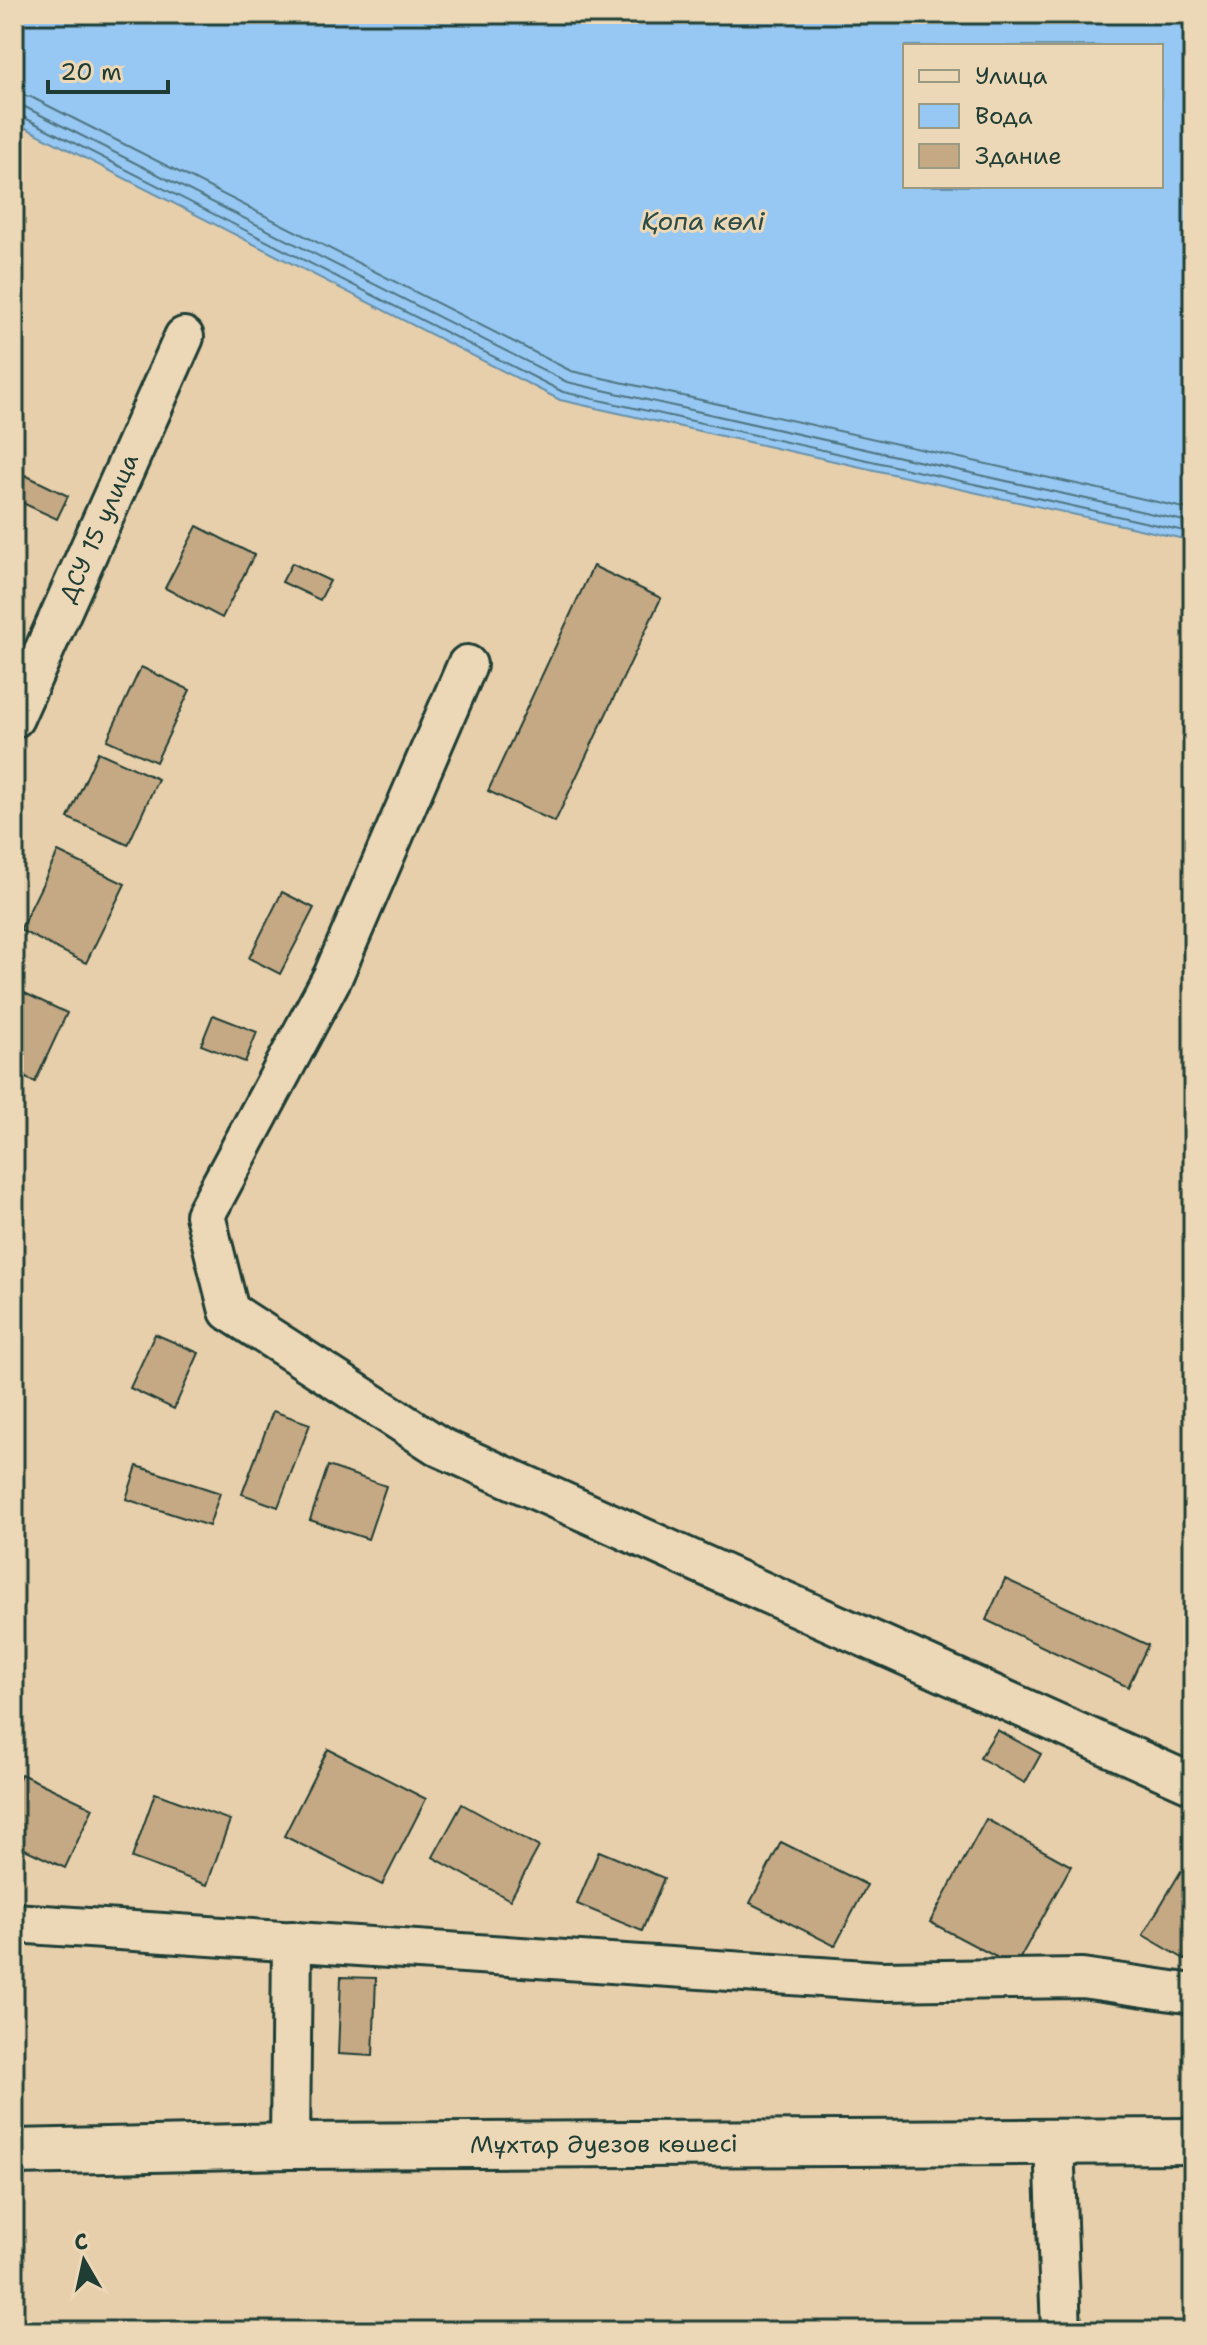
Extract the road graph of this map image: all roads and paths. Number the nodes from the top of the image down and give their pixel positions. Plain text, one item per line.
1 (184, 337) dead end
2 (467, 665) dead end
3 (14, 718) edge
4 (1193, 1784) edge
5 (14, 1923) edge
6 (292, 1941) junction
7 (1193, 1994) edge
8 (1193, 2141) edge
9 (1054, 2142) junction
10 (290, 2146) junction
11 (14, 2152) edge
12 (1061, 2331) edge

1 - 3 lane, ДСУ 15 улица
2 - 4 lane
5 - 6 lane
6 - 7 lane
6 - 10 lane
8 - 9 main road, Мұхтар Әуезов көшесі
9 - 10 main road, Мұхтар Әуезов көшесі
9 - 12 lane
10 - 11 main road, Мұхтар Әуезов көшесі

